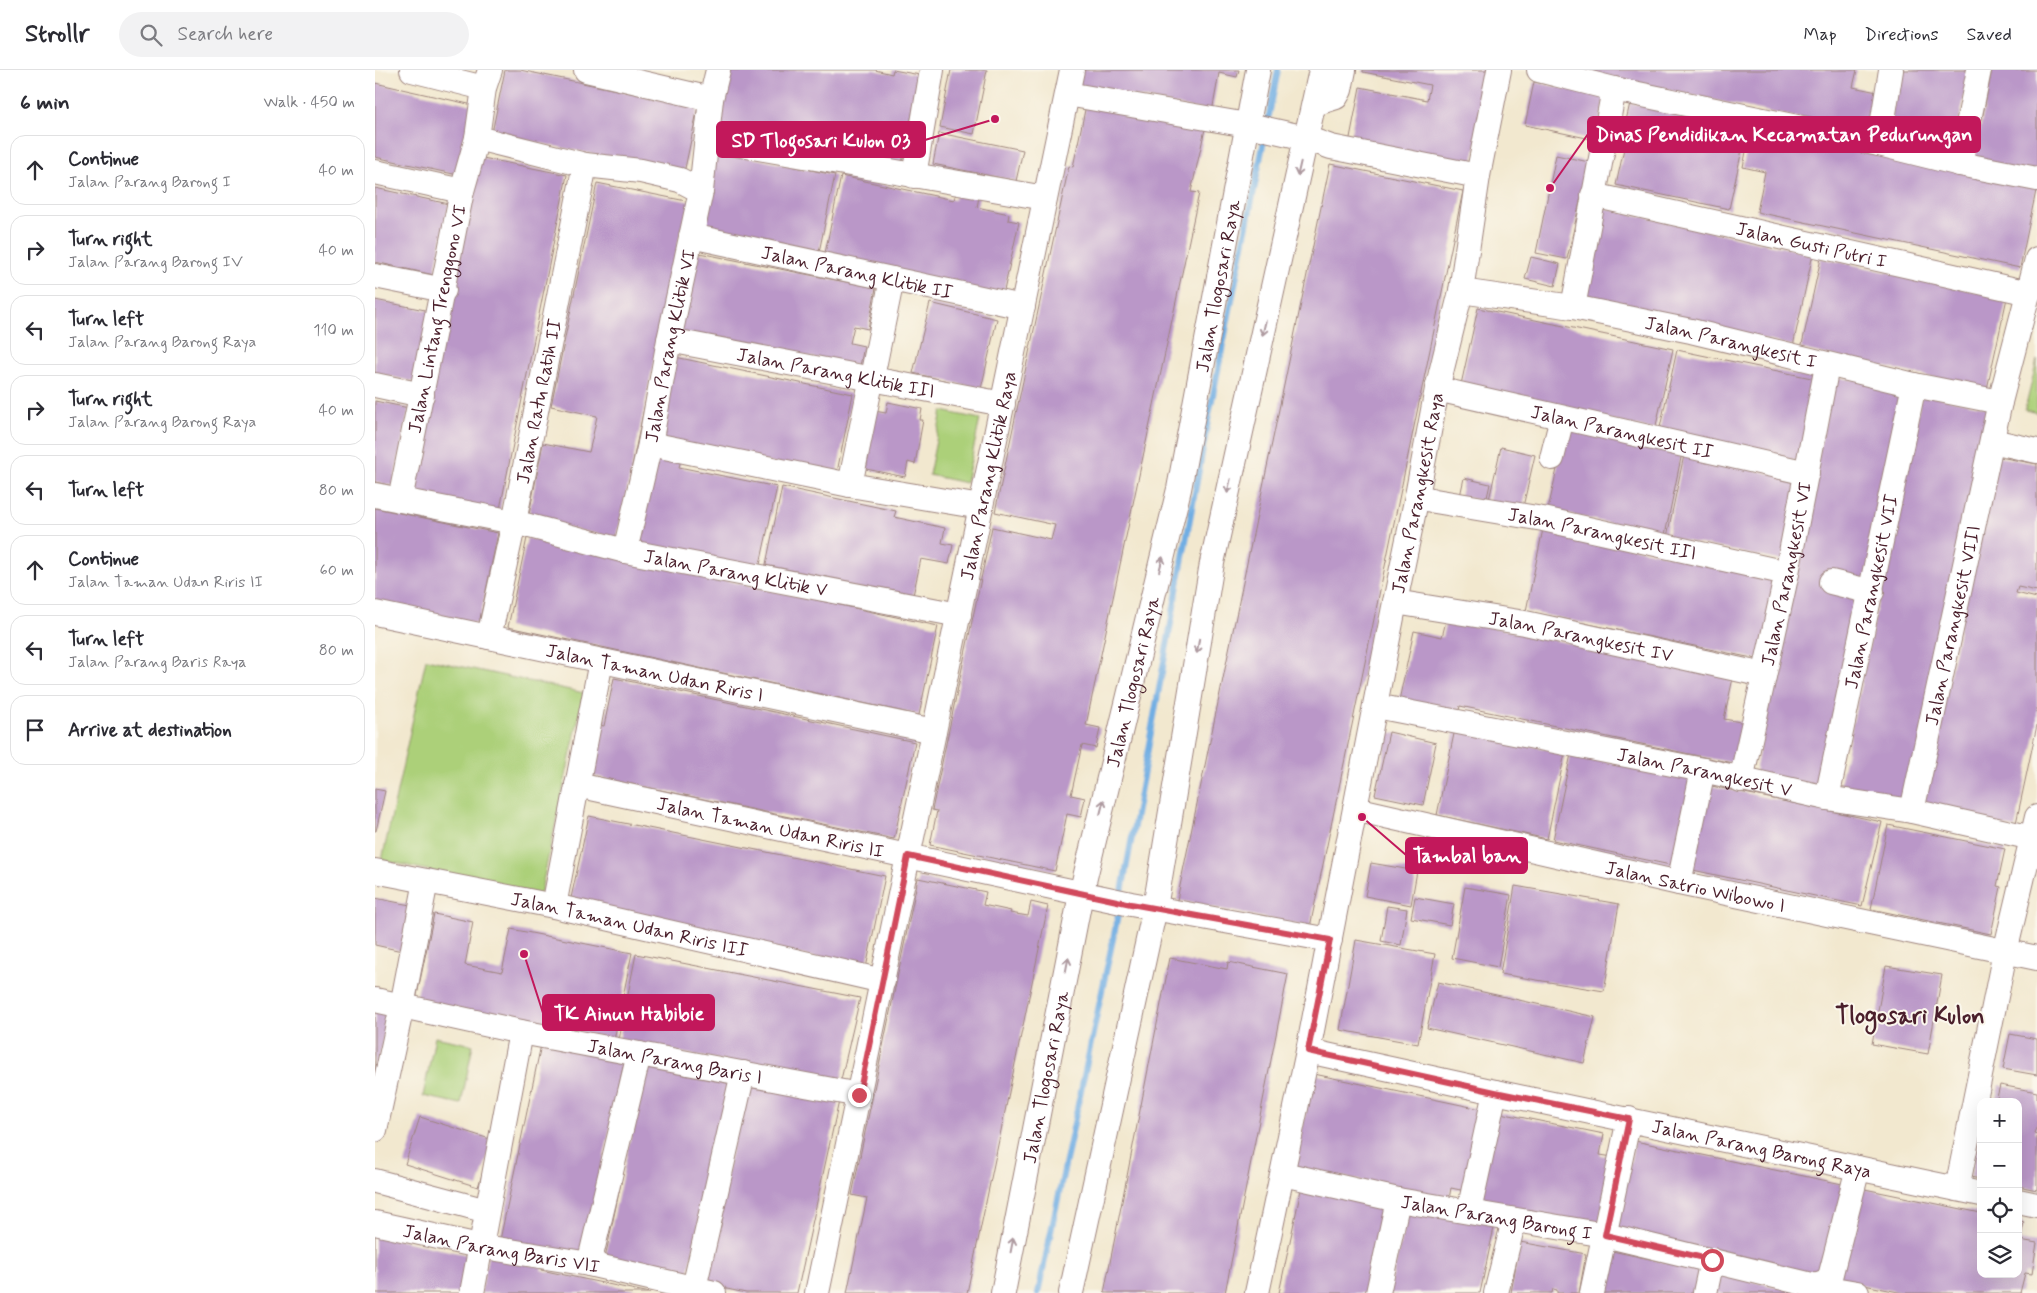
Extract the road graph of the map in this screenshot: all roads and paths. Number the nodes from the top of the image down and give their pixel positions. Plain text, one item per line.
1 (412, 70) edge
2 (585, 70) edge
3 (718, 70) edge
4 (932, 70) edge
5 (1072, 70) edge
6 (1258, 70) edge
7 (1321, 70) edge
8 (1344, 70) edge
9 (1499, 70) edge
10 (1539, 70) edge
11 (1891, 70) edge
12 (1979, 70) edge
13 (487, 79) edge
14 (1614, 89) junction
15 (1067, 94) junction
16 (711, 99) junction
17 (1314, 104) junction
18 (1250, 126) junction
19 (1303, 137) junction
20 (477, 138) junction
21 (707, 139) junction
22 (1879, 144) junction
23 (1960, 164) junction
24 (585, 165) junction
25 (375, 172) edge
26 (914, 176) junction
27 (1478, 176) junction
28 (2037, 179) edge
29 (462, 190) junction
30 (701, 191) junction
31 (1593, 195) junction
32 (1045, 198) junction
33 (691, 236) junction
34 (2037, 260) edge
35 (375, 276) edge
36 (892, 279) junction
37 (443, 290) junction
38 (1461, 291) junction
39 (2029, 293) junction
40 (1023, 307) junction
41 (1573, 307) junction
42 (669, 340) junction
43 (1827, 366) junction
44 (872, 380) junction
45 (375, 385) edge
46 (1914, 386) junction
47 (1437, 388) junction
48 (422, 395) junction
49 (2000, 402) junction
50 (1003, 404) junction
51 (1562, 418) junction
52 (1993, 441) junction
53 (650, 444) junction
54 (2037, 450) edge
55 (1553, 458) dead end
56 (1807, 473) junction
57 (849, 485) junction
58 (375, 495) edge
59 (1417, 496) junction
60 (400, 500) junction
61 (981, 506) junction
62 (514, 522) junction
63 (625, 551) junction
64 (1787, 573) junction
65 (1831, 582) dead end
66 (1872, 592) junction
67 (1395, 602) junction
68 (375, 613) edge
69 (959, 615) junction
70 (489, 637) junction
71 (601, 661) junction
72 (1764, 675) junction
73 (1375, 706) junction
74 (934, 731) junction
75 (1703, 770) junction
76 (1741, 780) junction
77 (577, 785) junction
78 (1827, 798) junction
79 (1355, 809) junction
80 (1912, 811) junction
81 (2036, 831) edge
82 (908, 856) junction
83 (375, 871) edge
84 (426, 881) junction
85 (1679, 882) junction
86 (1086, 895) junction
87 (554, 906) junction
88 (1155, 908) junction
89 (1330, 940) junction
90 (2005, 952) junction
91 (2037, 958) edge
92 (883, 981) junction
93 (375, 1000) edge
94 (402, 1006) junction
95 (521, 1032) junction
96 (1308, 1051) junction
97 (639, 1054) junction
98 (743, 1073) junction
99 (1495, 1092) junction
100 (859, 1095) junction
101 (1629, 1119) junction
102 (375, 1130) edge
103 (1858, 1168) junction
104 (1283, 1174) junction
105 (375, 1181) edge
106 (1957, 1188) junction
107 (1977, 1193) edge
108 (1398, 1200) junction
109 (2022, 1202) edge
110 (2037, 1205) edge
111 (487, 1211) junction
112 (1469, 1211) junction
113 (1514, 1220) junction
114 (375, 1223) edge
115 (1605, 1235) junction
116 (479, 1246) junction
117 (1712, 1260) junction
118 (589, 1264) junction
119 (1815, 1290) edge
120 (704, 1291) edge
121 (472, 1293) edge
122 (817, 1293) edge
123 (1003, 1293) edge
124 (1071, 1293) edge
125 (1257, 1293) edge
126 (1379, 1293) edge
127 (1496, 1293) edge
128 (1592, 1293) edge
129 (1705, 1293) edge
130 (1857, 1293) edge

1 - 13 street
2 - 16 street
3 - 16 street, Jalan Parang Klitik VI
4 - 26 street
5 - 15 street, Jalan Parang Klitik Raya
6 - 18 street, Jalan Tlogosari Raya
7 - 17 street
8 - 17 street
9 - 27 street, Jalan Parangkesit Raya
10 - 14 street
11 - 22 street
12 - 23 street
13 - 20 street, Jalan Lintang Trenggono VI
14 - 22 street
14 - 31 street
15 - 18 street
15 - 32 street, Jalan Parang Klitik Raya
16 - 21 street, Jalan Parang Klitik VI
17 - 19 street
18 - 19 street
86 -> 18 street, Jalan Tlogosari Raya
19 - 27 street
19 -> 88 street
20 - 24 street
20 - 29 street, Jalan Lintang Trenggono VI
21 - 26 street
21 - 30 street, Jalan Parang Klitik VI
22 - 23 street
23 - 28 street
24 - 30 street
24 - 62 street, Jalan Ratu Ratih II
25 - 29 street
26 - 32 street
27 - 38 street, Jalan Parangkesit Raya
29 - 37 street, Jalan Lintang Trenggono VI
30 - 33 street, Jalan Parang Klitik VI
31 - 39 street, Jalan Gusti Putri I
31 - 41 street
32 - 40 street, Jalan Parang Klitik Raya
33 - 36 street, Jalan Parang Klitik II
33 - 42 street, Jalan Parang Klitik VI
34 - 39 street, Jalan Parangkesit VIII
35 - 37 street
36 - 40 street, Jalan Parang Klitik II
36 - 44 street
37 - 48 street, Jalan Lintang Trenggono VI
38 - 41 street, Jalan Parangkesit I
38 - 47 street, Jalan Parangkesit Raya
39 - 49 street, Jalan Parangkesit VIII
40 - 50 street, Jalan Parang Klitik Raya
41 - 43 street, Jalan Parangkesit I
42 - 44 street, Jalan Parang Klitik III
42 - 53 street, Jalan Parang Klitik VI
43 - 46 street, Jalan Parangkesit I
43 - 56 street, Jalan Parangkesit VI
44 - 50 street, Jalan Parang Klitik III
44 - 57 street
45 - 48 street
46 - 49 street, Jalan Parangkesit I
46 - 66 street, Jalan Parangkesit VII
47 - 51 street, Jalan Parangkesit II
47 - 59 street, Jalan Parangkesit Raya
48 - 60 street, Jalan Lintang Trenggono VI
49 - 52 street, Jalan Parangkesit VIII
50 - 61 street, Jalan Parang Klitik Raya
51 - 55 street
51 - 56 street, Jalan Parangkesit II
52 - 54 street
52 - 80 street, Jalan Parangkesit VIII
53 - 57 street
53 - 63 street, Jalan Parang Klitik VI
56 - 64 street, Jalan Parangkesit VI
57 - 61 street
58 - 60 street, Jalan Parang Klitik V
59 - 64 street, Jalan Parangkesit III
59 - 67 street, Jalan Parangkesit Raya
60 - 62 street, Jalan Parang Klitik V
61 - 69 street, Jalan Parang Klitik Raya
62 - 63 street, Jalan Parang Klitik V
62 - 70 street, Jalan Ratu Ratih II
63 - 69 street, Jalan Parang Klitik V
64 - 72 street, Jalan Parangkesit VI
65 - 66 street
66 - 78 street, Jalan Parangkesit VII
67 - 72 street, Jalan Parangkesit IV
67 - 73 street, Jalan Parangkesit Raya
68 - 70 street, Jalan Taman Udan Riris I
69 - 74 street, Jalan Parang Klitik Raya
70 - 71 street, Jalan Taman Udan Riris I
71 - 74 street, Jalan Taman Udan Riris I
71 - 77 street
72 - 76 street, Jalan Parangkesit VI
73 - 75 street, Jalan Parangkesit V
73 - 79 street, Jalan Parangkesit Raya
74 - 82 street, Jalan Parang Klitik Raya
75 - 76 street, Jalan Parangkesit V
75 - 85 street
76 - 78 street, Jalan Parangkesit V
77 - 82 street, Jalan Taman Udan Riris II
77 - 87 street
78 - 80 street, Jalan Parangkesit V
79 - 85 street, Jalan Satrio Wibowo I
79 - 89 street
80 - 81 street, Jalan Parangkesit V
81 - 90 street
82 - 86 street, Jalan Taman Udan Riris II
82 - 92 street, Jalan Parang Klitik Raya
83 - 84 street, Jalan Taman Udan Riris III
84 - 87 street, Jalan Taman Udan Riris III
84 - 94 street
85 - 90 street, Jalan Satrio Wibowo I
86 - 88 street, Jalan Taman Udan Riris II
123 -> 86 street, Jalan Tlogosari Raya
87 - 92 street, Jalan Taman Udan Riris III
88 - 89 street, Jalan Taman Udan Riris II
88 - 124 street
89 - 96 street
90 - 91 street, Jalan Satrio Wibowo I
90 - 106 street
92 - 100 street, Jalan Parang Klitik Raya
93 - 94 street, Jalan Parang Baris I
94 - 95 street, Jalan Parang Baris I
94 - 102 street
95 - 97 street, Jalan Parang Baris I
95 - 111 street
96 - 99 street, Jalan Parang Barong Raya
96 - 104 street
97 - 98 street, Jalan Parang Baris I
97 - 118 street
98 - 100 street, Jalan Parang Baris I
98 - 120 street
99 - 101 street, Jalan Parang Barong Raya
99 - 112 street
100 - 122 street, Jalan Parang Klitik Raya
101 - 103 street, Jalan Parang Barong Raya
101 - 115 street
103 - 106 street, Jalan Parang Barong Raya
103 - 119 street
104 - 108 street, Jalan Parang Barong I
104 - 125 street
105 - 111 street
106 - 107 street, Jalan Parang Barong Raya
108 - 112 street, Jalan Parang Barong I
108 - 126 street
109 - 110 street
111 - 116 street
112 - 113 street, Jalan Parang Barong I
113 - 115 street, Jalan Parang Barong I
113 - 127 street
114 - 116 street, Jalan Parang Baris VII
115 - 117 street, Jalan Parang Barong I
115 - 128 street
116 - 118 street, Jalan Parang Baris VII
116 - 121 street
117 - 119 street, Jalan Parang Barong I
117 - 129 street
118 - 120 street, Jalan Parang Baris VII
119 - 130 street, Jalan Parang Barong I

